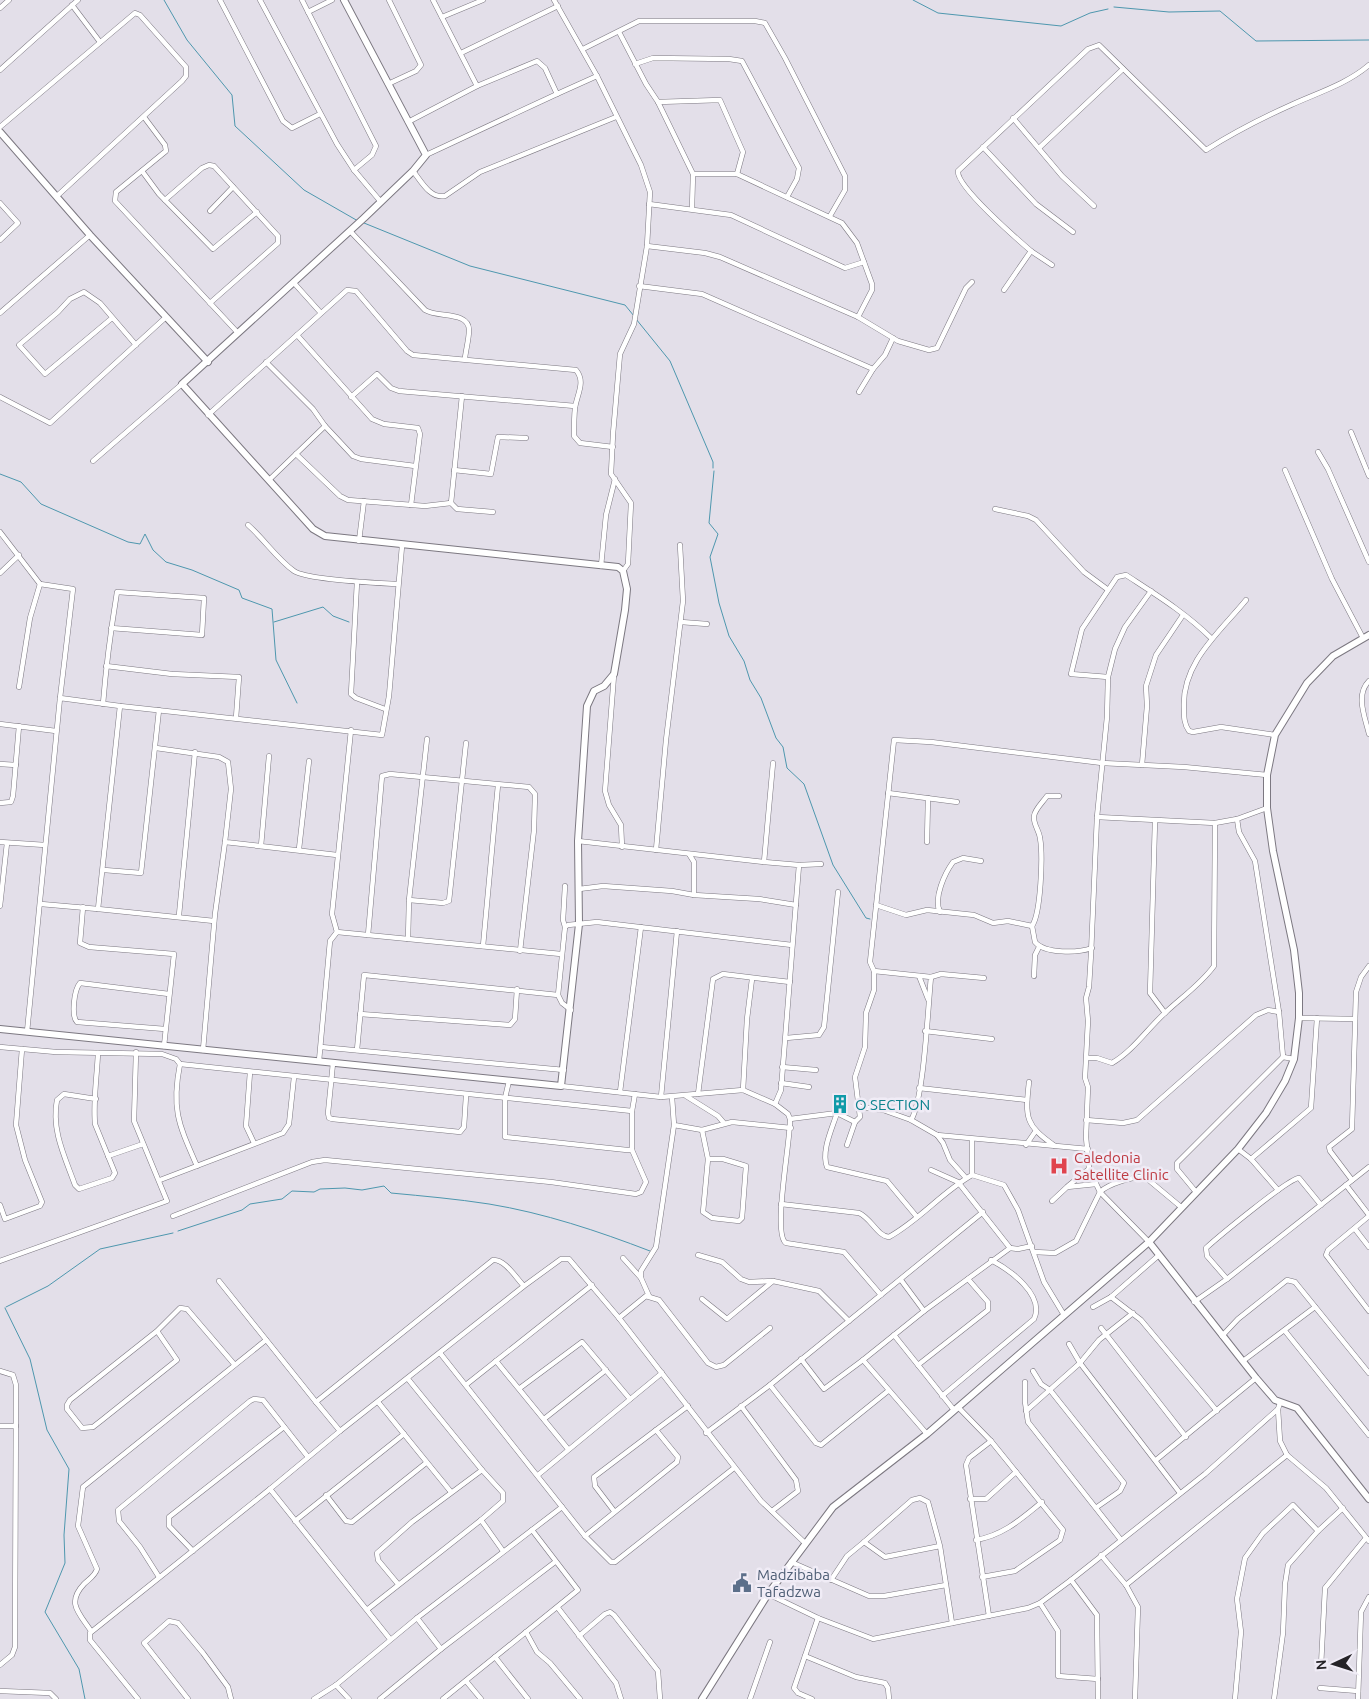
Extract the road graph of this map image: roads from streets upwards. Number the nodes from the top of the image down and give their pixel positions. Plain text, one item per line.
1 (9, 0) edge
2 (78, 0) edge
3 (220, 0) edge
4 (260, 0) edge
5 (302, 0) edge
6 (332, 0) edge
7 (344, 0) edge
8 (389, 0) edge
9 (433, 0) edge
10 (483, 0) edge
11 (554, 0) edge
12 (72, 5) junction
13 (558, 6) junction
14 (0, 8) edge
15 (308, 12) junction
16 (442, 17) junction
17 (620, 32) junction
18 (100, 42) junction
19 (583, 49) junction
20 (461, 53) junction
21 (0, 61) edge
22 (635, 64) junction
23 (1369, 64) edge
24 (2, 68) edge
25 (1122, 68) junction
26 (597, 76) junction
27 (388, 84) junction
28 (477, 86) junction
29 (558, 94) junction
30 (658, 102) junction
31 (320, 114) junction
32 (616, 116) junction
33 (144, 117) junction
34 (1013, 118) junction
35 (408, 122) junction
36 (0, 127) edge
37 (0, 132) edge
38 (983, 147) junction
39 (1038, 148) junction
40 (426, 155) junction
41 (354, 170) junction
42 (142, 171) junction
43 (413, 171) junction
44 (693, 174) junction
45 (737, 174) junction
46 (232, 187) junction
47 (57, 196) junction
48 (787, 197) junction
49 (165, 200) junction
50 (381, 202) junction
51 (0, 203) edge
52 (649, 204) junction
53 (1094, 206) dead end
54 (692, 208) junction
55 (210, 211) dead end
56 (257, 212) junction
57 (830, 216) junction
58 (350, 231) junction
59 (1073, 232) dead end
60 (90, 235) junction
61 (0, 240) edge
62 (647, 246) junction
63 (1031, 251) junction
64 (864, 262) junction
65 (1052, 265) dead end
66 (972, 282) dead end
67 (294, 283) junction
68 (639, 286) junction
69 (1004, 290) dead end
70 (210, 303) junction
71 (320, 312) junction
72 (0, 313) edge
73 (858, 317) junction
74 (112, 318) junction
75 (165, 318) junction
76 (238, 333) junction
77 (296, 335) junction
78 (893, 338) junction
79 (136, 344) junction
80 (465, 358) junction
81 (208, 362) junction
82 (266, 362) junction
83 (873, 369) junction
84 (182, 384) junction
85 (860, 392) dead end
86 (462, 396) junction
87 (0, 397) edge
88 (351, 397) junction
89 (575, 406) junction
90 (208, 415) junction
91 (325, 426) junction
92 (1351, 432) dead end
93 (526, 438) dead end
94 (613, 447) junction
95 (1318, 452) dead end
96 (296, 454) junction
97 (93, 461) dead end
98 (415, 466) junction
99 (454, 470) junction
100 (1285, 470) dead end
101 (1369, 476) edge
102 (614, 479) junction
103 (269, 480) junction
104 (364, 501) junction
105 (411, 504) junction
106 (451, 504) junction
107 (995, 510) dead end
108 (493, 512) dead end
109 (248, 525) dead end
110 (0, 532) edge
111 (359, 541) junction
112 (680, 545) dead end
113 (402, 546) junction
114 (20, 555) junction
115 (1369, 562) edge
116 (601, 566) junction
117 (623, 571) junction
118 (0, 572) edge
119 (357, 582) junction
120 (40, 584) junction
121 (397, 584) junction
122 (1107, 589) junction
123 (1151, 591) junction
124 (1246, 600) dead end
125 (1183, 615) junction
126 (681, 622) junction
127 (707, 624) dead end
128 (111, 628) junction
129 (1366, 637) edge
130 (1211, 638) junction
131 (106, 666) junction
132 (614, 674) junction
133 (1108, 677) junction
134 (1369, 681) edge
135 (20, 687) dead end
136 (60, 698) junction
137 (103, 704) junction
138 (120, 706) junction
139 (385, 708) junction
140 (159, 710) junction
141 (236, 718) junction
142 (0, 724) edge
143 (19, 726) junction
144 (351, 730) junction
145 (56, 731) junction
146 (1369, 734) edge
147 (1275, 735) junction
148 (427, 739) dead end
149 (466, 743) dead end
150 (156, 748) junction
151 (195, 752) junction
152 (269, 756) dead end
153 (309, 761) dead end
154 (773, 763) dead end
155 (1102, 763) junction
156 (0, 764) edge
157 (16, 765) junction
158 (1142, 765) junction
159 (1267, 775) junction
160 (422, 778) junction
161 (461, 781) junction
162 (498, 785) junction
163 (888, 793) junction
164 (1059, 796) dead end
165 (928, 798) junction
166 (957, 802) dead end
167 (0, 803) edge
168 (1268, 808) junction
169 (1097, 817) junction
170 (1237, 819) junction
171 (1155, 821) junction
172 (1215, 823) junction
173 (578, 841) junction
174 (0, 842) edge
175 (225, 842) junction
176 (926, 842) dead end
177 (6, 843) junction
178 (45, 845) junction
179 (261, 846) junction
180 (622, 847) junction
181 (299, 850) junction
182 (656, 850) junction
183 (689, 854) junction
184 (337, 855) junction
185 (981, 861) dead end
186 (764, 862) junction
187 (821, 864) dead end
188 (799, 865) junction
189 (104, 870) junction
190 (566, 886) dead end
191 (579, 889) junction
192 (838, 892) dead end
193 (694, 896) junction
194 (410, 900) junction
195 (41, 904) junction
196 (796, 905) junction
197 (876, 905) junction
198 (0, 906) edge
199 (83, 907) junction
200 (98, 909) junction
201 (940, 912) junction
202 (179, 915) junction
203 (214, 920) junction
204 (579, 924) junction
205 (1032, 926) junction
206 (564, 927) junction
207 (642, 927) junction
208 (677, 931) junction
209 (337, 932) junction
210 (368, 935) junction
211 (408, 939) junction
212 (792, 945) junction
213 (483, 946) junction
214 (1039, 947) junction
215 (1092, 948) junction
216 (520, 950) junction
217 (1085, 951) junction
218 (561, 954) junction
219 (1091, 954) junction
220 (1369, 966) edge
221 (874, 971) junction
222 (919, 976) junction
223 (1034, 976) dead end
224 (931, 977) junction
225 (984, 978) dead end
226 (752, 979) junction
227 (790, 982) junction
228 (517, 989) junction
229 (169, 994) junction
230 (558, 995) junction
231 (928, 1001) junction
232 (571, 1010) junction
233 (1279, 1012) junction
234 (1165, 1013) junction
235 (360, 1014) junction
236 (1299, 1018) junction
237 (1317, 1018) junction
238 (1355, 1019) junction
239 (0, 1029) edge
240 (165, 1029) junction
241 (925, 1031) junction
242 (27, 1032) junction
243 (786, 1038) junction
244 (992, 1039) dead end
245 (164, 1046) junction
246 (0, 1047) edge
247 (321, 1047) junction
248 (22, 1049) junction
249 (203, 1050) junction
250 (357, 1050) junction
251 (98, 1052) junction
252 (136, 1052) junction
253 (1284, 1056) junction
254 (1087, 1058) junction
255 (1294, 1059) junction
256 (319, 1061) junction
257 (333, 1063) junction
258 (180, 1064) junction
259 (782, 1067) junction
260 (564, 1070) junction
261 (816, 1070) dead end
262 (250, 1072) junction
263 (294, 1078) junction
264 (331, 1081) junction
265 (509, 1081) junction
266 (1029, 1082) dead end
267 (781, 1083) junction
268 (561, 1086) junction
269 (810, 1087) dead end
270 (919, 1088) junction
271 (743, 1090) junction
272 (620, 1092) junction
273 (635, 1094) junction
274 (698, 1094) junction
275 (466, 1096) junction
276 (686, 1096) junction
277 (661, 1097) junction
278 (672, 1097) junction
279 (505, 1098) junction
280 (96, 1099) junction
281 (1027, 1100) junction
282 (775, 1104) junction
283 (859, 1107) junction
284 (632, 1112) junction
285 (837, 1113) junction
286 (790, 1119) junction
287 (911, 1120) junction
288 (1086, 1120) junction
289 (855, 1122) junction
290 (724, 1123) junction
291 (674, 1124) junction
292 (791, 1128) junction
293 (702, 1130) junction
294 (1035, 1132) junction
295 (937, 1135) junction
296 (972, 1139) junction
297 (254, 1143) junction
298 (143, 1144) junction
299 (847, 1145) dead end
300 (1026, 1145) junction
301 (1056, 1147) junction
302 (1088, 1149) junction
303 (1238, 1149) junction
304 (632, 1150) junction
305 (108, 1156) junction
306 (708, 1158) junction
307 (1251, 1159) junction
308 (197, 1166) junction
309 (1369, 1167) edge
310 (1089, 1169) junction
311 (930, 1170) dead end
312 (972, 1175) junction
313 (966, 1178) junction
314 (160, 1180) junction
315 (1352, 1180) junction
316 (958, 1182) junction
317 (1096, 1184) junction
318 (1346, 1185) junction
319 (1067, 1186) junction
320 (1278, 1190) junction
321 (1100, 1192) junction
322 (1196, 1192) junction
323 (1052, 1200) dead end
324 (781, 1204) junction
325 (0, 1205) edge
326 (1321, 1205) junction
327 (1181, 1206) junction
328 (983, 1212) junction
329 (1369, 1215) edge
330 (173, 1216) dead end
331 (917, 1217) junction
332 (3, 1220) edge
333 (1355, 1229) junction
334 (1149, 1242) junction
335 (1032, 1246) junction
336 (1369, 1247) edge
337 (1010, 1248) junction
338 (1034, 1252) junction
339 (698, 1254) dead end
340 (1159, 1255) junction
341 (623, 1258) dead end
342 (991, 1260) junction
343 (0, 1261) edge
344 (641, 1278) junction
345 (968, 1279) junction
346 (1227, 1279) junction
347 (901, 1280) junction
348 (219, 1281) dead end
349 (773, 1281) junction
350 (524, 1286) junction
351 (592, 1286) junction
352 (881, 1295) junction
353 (650, 1296) junction
354 (1111, 1297) junction
355 (702, 1299) dead end
356 (1194, 1302) junction
357 (1093, 1307) dead end
358 (1315, 1307) junction
359 (924, 1310) junction
360 (1369, 1311) edge
361 (1133, 1313) junction
362 (1064, 1315) junction
363 (619, 1318) junction
364 (849, 1321) junction
365 (770, 1328) dead end
366 (1101, 1328) dead end
367 (157, 1331) junction
368 (1285, 1331) junction
369 (1106, 1334) junction
370 (894, 1335) junction
371 (1222, 1336) junction
372 (266, 1340) junction
373 (1068, 1344) dead end
374 (440, 1353) junction
375 (800, 1359) junction
376 (863, 1360) junction
377 (496, 1361) junction
378 (1243, 1361) junction
379 (1080, 1363) junction
380 (234, 1364) junction
381 (918, 1365) junction
382 (606, 1370) junction
383 (1033, 1370) dead end
384 (0, 1371) edge
385 (662, 1373) junction
386 (1369, 1373) edge
387 (1256, 1378) junction
388 (408, 1379) junction
389 (1025, 1382) dead end
390 (467, 1384) junction
391 (770, 1385) junction
392 (520, 1388) junction
393 (1050, 1390) junction
394 (888, 1391) junction
395 (942, 1396) junction
396 (630, 1400) junction
397 (316, 1402) junction
398 (378, 1402) junction
399 (688, 1406) junction
400 (741, 1406) junction
401 (1279, 1406) junction
402 (956, 1408) junction
403 (1026, 1411) junction
404 (1217, 1411) junction
405 (544, 1419) junction
406 (0, 1426) edge
407 (16, 1426) junction
408 (284, 1427) junction
409 (656, 1430) junction
410 (340, 1431) junction
411 (706, 1433) junction
412 (404, 1434) junction
413 (927, 1434) junction
414 (1369, 1435) edge
415 (1186, 1437) junction
416 (991, 1441) junction
417 (568, 1449) junction
418 (1287, 1455) junction
419 (308, 1457) junction
420 (1156, 1460) junction
421 (426, 1463) junction
422 (734, 1468) junction
423 (482, 1470) junction
424 (1016, 1472) junction
425 (538, 1475) junction
426 (1369, 1486) edge
427 (270, 1489) junction
428 (1362, 1491) junction
429 (451, 1492) junction
430 (1180, 1493) junction
431 (326, 1495) junction
432 (970, 1499) junction
433 (1369, 1499) edge
434 (1042, 1502) junction
435 (562, 1507) junction
436 (1096, 1508) junction
437 (1343, 1508) junction
438 (614, 1511) junction
439 (772, 1511) junction
440 (481, 1520) junction
441 (294, 1521) junction
442 (532, 1530) junction
443 (1318, 1530) junction
444 (585, 1536) junction
445 (976, 1540) junction
446 (1121, 1540) junction
447 (1368, 1540) edge
448 (864, 1542) junction
449 (804, 1543) junction
450 (940, 1546) junction
451 (503, 1551) junction
452 (193, 1552) junction
453 (1101, 1555) junction
454 (555, 1562) junction
455 (791, 1562) junction
456 (982, 1577) junction
457 (159, 1578) junction
458 (831, 1580) junction
459 (1071, 1580) junction
460 (398, 1584) junction
461 (946, 1585) junction
462 (1126, 1585) junction
463 (768, 1594) junction
464 (1369, 1597) edge
465 (1040, 1603) junction
466 (558, 1608) junction
467 (368, 1609) junction
468 (989, 1616) junction
469 (417, 1618) junction
470 (818, 1618) junction
471 (952, 1623) junction
472 (91, 1631) junction
473 (526, 1632) junction
474 (579, 1636) junction
475 (390, 1640) junction
476 (770, 1642) dead end
477 (441, 1649) junction
478 (805, 1656) junction
479 (496, 1657) junction
480 (0, 1665) edge
481 (1321, 1666) dead end
482 (1098, 1679) junction
483 (466, 1681) junction
484 (336, 1685) junction
485 (1320, 1688) dead end
486 (0, 1691) edge
487 (1358, 1691) junction
488 (56, 1699) edge
489 (138, 1699) edge
490 (188, 1699) edge
491 (230, 1699) edge
492 (314, 1699) edge
493 (349, 1699) edge
494 (380, 1699) edge
495 (443, 1699) edge
496 (481, 1699) edge
497 (528, 1699) edge
498 (580, 1699) edge
499 (620, 1699) edge
500 (660, 1699) edge
501 (702, 1699) edge
502 (750, 1699) edge
503 (812, 1699) edge
504 (889, 1699) edge
505 (1098, 1699) edge
506 (1135, 1699) edge
507 (1235, 1699) edge
508 (1274, 1699) edge
509 (1358, 1699) edge

1 - 14 street
2 - 12 street
3 - 31 street
4 - 31 street
5 - 15 street
6 - 15 street
7 - 27 street
8 - 27 street
9 - 16 street
10 - 16 street
11 - 13 street
12 - 18 street
12 - 24 street
13 - 19 street
13 - 20 street
15 - 41 street
16 - 20 street
17 - 19 street
17 - 22 street
17 - 57 street
18 - 33 street
18 - 36 street
19 - 26 street
20 - 28 street
21 - 24 street
22 - 30 street
22 - 48 street
23 - 25 street
25 - 34 street
25 - 39 street
26 - 29 street
26 - 32 street
27 - 35 street
28 - 29 street
28 - 35 street
29 - 40 street
30 - 44 street
30 - 45 street
31 - 41 street
32 - 43 street
32 - 52 street
33 - 42 street
33 - 47 street
34 - 38 street
34 - 39 street
35 - 40 street
37 - 47 street
38 - 59 street
38 - 63 street
39 - 53 street
40 - 43 street
41 - 50 street
42 - 49 street
42 - 70 street
43 - 50 street
44 - 45 street
44 - 54 street
45 - 48 street
46 - 49 street
46 - 55 street
46 - 56 street
47 - 60 street
48 - 57 street
49 - 56 street
50 - 58 street
51 - 61 street
52 - 54 street
52 - 62 street
54 - 64 street
56 - 70 street
57 - 64 street
58 - 67 street
58 - 80 street
60 - 72 street
60 - 75 street
62 - 68 street
62 - 73 street
63 - 65 street
63 - 69 street
64 - 73 street
66 - 78 street
67 - 71 street
67 - 76 street
68 - 83 street
68 - 94 street
70 - 76 street
71 - 77 street
71 - 80 street
73 - 78 street
74 - 74 street
74 - 79 street
75 - 79 street
75 - 81 street
76 - 81 street
77 - 82 street
77 - 88 street
78 - 83 street
79 - 87 street
80 - 89 street
81 - 84 street
82 - 90 street
82 - 91 street
83 - 85 street
84 - 90 street
84 - 97 street
86 - 88 street
86 - 89 street
86 - 99 street
88 - 98 street
89 - 94 street
90 - 103 street
91 - 96 street
91 - 98 street
92 - 101 street
93 - 99 street
94 - 102 street
95 - 115 street
96 - 103 street
96 - 104 street
98 - 105 street
99 - 106 street
100 - 129 street
102 - 116 street
102 - 117 street
103 - 111 street
104 - 105 street
104 - 111 street
105 - 106 street
106 - 108 street
107 - 122 street
109 - 119 street
110 - 114 street
111 - 113 street
112 - 126 street
113 - 116 street
113 - 121 street
114 - 118 street
114 - 120 street
116 - 117 street
117 - 132 street
119 - 121 street
119 - 139 street
120 - 135 street
120 - 136 street
121 - 139 street
122 - 123 street
122 - 133 street
123 - 125 street
123 - 133 street
124 - 130 street
125 - 130 street
125 - 158 street
126 - 127 street
126 - 182 street
128 - 128 street
128 - 131 street
129 - 147 street
130 - 147 street
131 - 137 street
131 - 141 street
132 - 173 street
132 - 180 street
133 - 155 street
134 - 146 street
136 - 137 street
136 - 145 street
137 - 138 street
138 - 140 street
138 - 189 street
139 - 144 street
140 - 141 street
140 - 150 street
141 - 144 street
142 - 143 street
143 - 145 street
143 - 157 street
144 - 184 street
145 - 178 street
147 - 159 street
148 - 160 street
149 - 161 street
150 - 151 street
150 - 189 street
151 - 175 street
151 - 202 street
152 - 179 street
153 - 181 street
154 - 186 street
155 - 158 street
155 - 163 street
155 - 169 street
156 - 157 street
157 - 167 street
158 - 159 street
159 - 168 street
160 - 161 street
160 - 194 street
160 - 210 street
161 - 162 street
161 - 194 street
162 - 213 street
162 - 216 street
163 - 165 street
163 - 197 street
164 - 205 street
165 - 166 street
165 - 176 street
168 - 170 street
168 - 236 street
169 - 171 street
169 - 215 street
170 - 172 street
170 - 233 street
171 - 172 street
171 - 234 street
172 - 234 street
173 - 180 street
173 - 191 street
174 - 177 street
175 - 179 street
175 - 203 street
177 - 178 street
177 - 198 street
178 - 195 street
179 - 181 street
180 - 182 street
181 - 184 street
182 - 183 street
183 - 186 street
183 - 193 street
184 - 209 street
185 - 201 street
186 - 188 street
187 - 188 street
188 - 196 street
189 - 200 street
190 - 206 street
191 - 193 street
191 - 204 street
192 - 243 street
193 - 196 street
194 - 211 street
195 - 199 street
195 - 242 street
196 - 212 street
197 - 201 street
197 - 221 street
199 - 200 street
199 - 229 street
200 - 202 street
201 - 205 street
202 - 203 street
203 - 249 street
204 - 206 street
204 - 207 street
204 - 232 street
205 - 214 street
206 - 218 street
207 - 208 street
207 - 272 street
208 - 212 street
208 - 277 street
209 - 210 street
209 - 247 street
210 - 211 street
211 - 213 street
212 - 227 street
213 - 216 street
214 - 217 street
214 - 223 street
215 - 217 street
215 - 219 street
216 - 218 street
217 - 219 street
218 - 230 street
219 - 254 street
220 - 238 street
221 - 222 street
221 - 283 street
222 - 224 street
222 - 231 street
224 - 225 street
224 - 231 street
226 - 227 street
226 - 271 street
226 - 274 street
227 - 243 street
228 - 230 street
228 - 235 street
228 - 235 street
229 - 240 street
229 - 240 street
230 - 232 street
231 - 241 street
232 - 260 street
233 - 253 street
233 - 288 street
234 - 254 street
235 - 250 street
236 - 237 street
236 - 255 street
237 - 238 street
237 - 307 street
238 - 315 street
239 - 242 street
240 - 245 street
241 - 244 street
241 - 270 street
242 - 245 street
243 - 259 street
245 - 249 street
246 - 248 street
247 - 250 street
247 - 256 street
248 - 251 street
248 - 332 street
249 - 256 street
250 - 260 street
251 - 252 street
251 - 280 street
252 - 258 street
252 - 298 street
253 - 255 street
253 - 322 street
254 - 288 street
255 - 303 street
256 - 257 street
257 - 264 street
257 - 265 street
258 - 262 street
258 - 308 street
259 - 261 street
259 - 267 street
260 - 268 street
262 - 263 street
262 - 297 street
263 - 264 street
263 - 297 street
264 - 275 street
264 - 275 street
265 - 268 street
265 - 279 street
266 - 281 street
267 - 269 street
267 - 282 street
268 - 272 street
270 - 281 street
270 - 287 street
271 - 274 street
271 - 282 street
272 - 273 street
273 - 277 street
273 - 284 street
274 - 276 street
275 - 279 street
276 - 278 street
276 - 290 street
277 - 278 street
278 - 291 street
279 - 284 street
279 - 304 street
280 - 305 street
280 - 305 street
281 - 294 street
282 - 286 street
283 - 287 street
283 - 289 street
284 - 304 street
285 - 286 street
285 - 289 street
285 - 331 street
286 - 292 street
287 - 295 street
288 - 302 street
289 - 299 street
290 - 292 street
290 - 293 street
291 - 293 street
291 - 344 street
292 - 324 street
293 - 306 street
294 - 300 street
294 - 301 street
295 - 296 street
295 - 313 street
296 - 300 street
296 - 312 street
297 - 308 street
298 - 305 street
298 - 314 street
300 - 301 street
301 - 302 street
302 - 310 street
303 - 307 street
303 - 322 street
304 - 330 street
306 - 306 street
307 - 320 street
308 - 314 street
309 - 315 street
310 - 317 street
310 - 319 street
311 - 316 street
312 - 313 street
312 - 335 street
313 - 316 street
314 - 343 street
315 - 318 street
316 - 328 street
316 - 331 street
317 - 319 street
317 - 321 street
318 - 326 street
318 - 329 street
319 - 323 street
320 - 326 street
320 - 346 street
321 - 327 street
321 - 334 street
321 - 338 street
322 - 327 street
324 - 331 street
324 - 352 street
325 - 332 street
326 - 346 street
327 - 334 street
328 - 337 street
328 - 347 street
329 - 333 street
333 - 336 street
333 - 360 street
334 - 340 street
334 - 362 street
335 - 337 street
335 - 338 street
337 - 342 street
338 - 362 street
339 - 349 street
340 - 354 street
340 - 356 street
341 - 344 street
342 - 345 street
342 - 395 street
344 - 353 street
345 - 359 street
345 - 381 street
346 - 356 street
347 - 352 street
347 - 359 street
348 - 372 street
349 - 355 street
349 - 364 street
350 - 351 street
350 - 374 street
350 - 397 street
351 - 363 street
351 - 377 street
352 - 364 street
353 - 363 street
353 - 365 street
354 - 357 street
354 - 361 street
356 - 371 street
358 - 368 street
358 - 371 street
358 - 386 street
359 - 370 street
361 - 369 street
361 - 404 street
362 - 402 street
363 - 385 street
364 - 375 street
366 - 369 street
367 - 367 street
367 - 380 street
368 - 378 street
368 - 414 street
369 - 379 street
369 - 415 street
370 - 376 street
370 - 381 street
371 - 378 street
372 - 380 street
372 - 397 street
373 - 379 street
374 - 388 street
374 - 390 street
375 - 376 street
375 - 391 street
376 - 394 street
377 - 390 street
377 - 392 street
378 - 387 street
379 - 393 street
379 - 420 street
380 - 472 street
381 - 395 street
382 - 392 street
382 - 396 street
382 - 405 street
383 - 393 street
384 - 407 street
385 - 396 street
385 - 399 street
387 - 401 street
387 - 404 street
388 - 398 street
388 - 423 street
389 - 403 street
390 - 425 street
391 - 394 street
391 - 400 street
392 - 405 street
393 - 403 street
393 - 436 street
394 - 413 street
395 - 402 street
396 - 417 street
397 - 410 street
398 - 410 street
398 - 412 street
399 - 409 street
399 - 411 street
400 - 411 street
400 - 439 street
401 - 418 street
401 - 428 street
401 - 430 street
402 - 413 street
402 - 416 street
403 - 436 street
404 - 415 street
405 - 417 street
406 - 407 street
407 - 480 street
408 - 419 street
408 - 452 street
408 - 457 street
409 - 438 street
409 - 438 street
410 - 419 street
411 - 422 street
412 - 421 street
412 - 431 street
413 - 449 street
415 - 420 street
416 - 424 street
416 - 432 street
417 - 425 street
418 - 437 street
418 - 462 street
419 - 427 street
420 - 430 street
421 - 429 street
421 - 431 street
422 - 439 street
422 - 444 street
423 - 429 street
423 - 440 street
424 - 432 street
424 - 434 street
425 - 435 street
426 - 428 street
427 - 441 street
427 - 452 street
428 - 433 street
429 - 460 street
430 - 446 street
431 - 441 street
432 - 445 street
434 - 445 street
434 - 456 street
435 - 442 street
435 - 444 street
436 - 446 street
437 - 443 street
437 - 447 street
438 - 444 street
439 - 449 street
440 - 451 street
440 - 460 street
441 - 467 street
442 - 451 street
442 - 454 street
443 - 507 street
443 - 508 street
445 - 456 street
446 - 453 street
447 - 481 street
448 - 450 street
448 - 450 street
448 - 458 street
449 - 455 street
450 - 461 street
451 - 469 street
452 - 457 street
453 - 459 street
453 - 462 street
454 - 466 street
454 - 477 street
455 - 458 street
455 - 463 street
456 - 468 street
457 - 472 street
458 - 461 street
459 - 465 street
459 - 482 street
460 - 467 street
461 - 471 street
462 - 506 street
463 - 470 street
463 - 501 street
464 - 487 street
465 - 468 street
465 - 482 street
466 - 473 street
466 - 474 street
467 - 475 street
468 - 471 street
469 - 475 street
469 - 477 street
470 - 471 street
470 - 478 street
472 - 489 street
473 - 479 street
473 - 498 street
474 - 499 street
474 - 500 street
475 - 484 street
476 - 502 street
477 - 494 street
478 - 503 street
478 - 504 street
479 - 483 street
479 - 497 street
482 - 505 street
483 - 495 street
483 - 496 street
484 - 492 street
484 - 493 street
485 - 487 street
486 - 488 street
487 - 509 street
490 - 491 street

